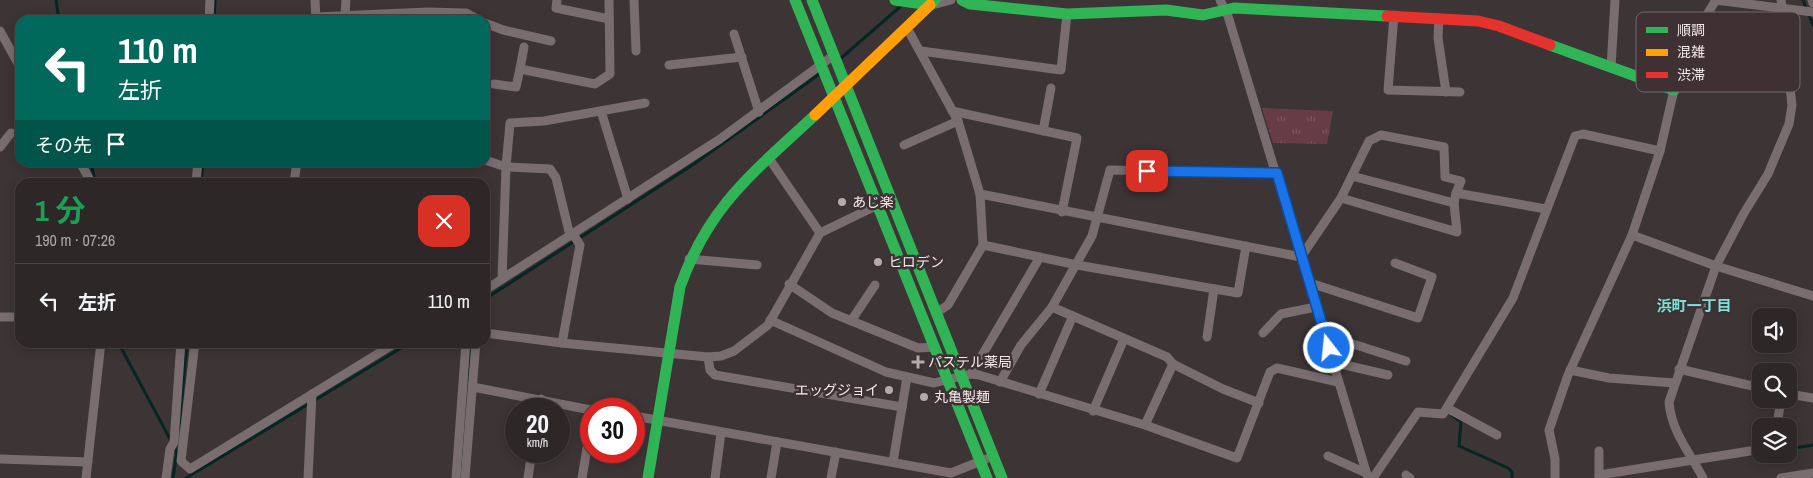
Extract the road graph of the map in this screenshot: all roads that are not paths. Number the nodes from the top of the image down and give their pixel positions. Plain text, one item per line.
1 (210, 0) edge
2 (315, 0) edge
3 (346, 0) edge
4 (557, 0) edge
5 (609, 0) edge
6 (634, 0) edge
7 (795, 0) edge
8 (812, 0) edge
9 (951, 0) edge
10 (962, 0) edge
11 (1615, 0) edge
12 (1716, 0) edge
13 (899, 1) edge
14 (1731, 1) edge
15 (932, 2) edge
16 (1781, 4) edge
17 (1223, 5) edge
18 (1811, 7) edge
19 (1709, 12) edge
20 (1068, 14) junction
21 (209, 15) edge
22 (316, 15) edge
23 (345, 15) edge
24 (349, 15) edge
25 (394, 15) edge
26 (452, 15) edge
27 (470, 15) edge
28 (1394, 15) junction
29 (1439, 18) junction
30 (609, 19) junction
31 (490, 25) edge
32 (907, 28) junction
33 (0, 31) edge
34 (734, 34) dead end
35 (551, 41) dead end
36 (524, 47) dead end
37 (636, 51) dead end
38 (921, 52) junction
39 (742, 57) junction
40 (15, 58) edge
41 (836, 59) junction
42 (669, 65) dead end
43 (1611, 67) junction
44 (520, 69) junction
45 (822, 70) junction
46 (1636, 76) edge
47 (494, 84) dead end
48 (846, 86) junction
49 (1052, 88) dead end
50 (1446, 92) junction
51 (1460, 92) dead end
52 (1674, 92) edge
53 (1790, 92) edge
54 (834, 98) junction
55 (645, 103) dead end
56 (601, 111) junction
57 (952, 111) junction
58 (759, 112) junction
59 (958, 121) junction
60 (1043, 131) junction
61 (11, 134) dead end
62 (904, 145) dead end
63 (0, 147) edge
64 (1660, 151) junction
65 (768, 157) junction
66 (490, 162) edge
67 (83, 167) edge
68 (506, 167) junction
69 (1277, 173) junction
70 (1352, 176) junction
71 (89, 178) edge
72 (1456, 193) junction
73 (980, 194) junction
74 (1341, 198) junction
75 (628, 199) junction
76 (890, 199) junction
77 (1454, 203) junction
78 (878, 204) junction
79 (1546, 210) junction
80 (1062, 212) junction
81 (1096, 218) junction
82 (820, 233) junction
83 (1632, 235) junction
84 (574, 238) junction
85 (983, 245) junction
86 (1246, 246) junction
87 (1040, 257) junction
88 (1301, 257) junction
89 (689, 259) junction
90 (1395, 263) dead end
91 (757, 265) dead end
92 (1077, 265) junction
93 (1716, 266) junction
94 (502, 279) junction
95 (1310, 283) junction
96 (789, 284) junction
97 (875, 285) dead end
98 (490, 287) edge
99 (1214, 289) junction
100 (1813, 296) edge
101 (1052, 307) junction
102 (1316, 307) junction
103 (936, 312) junction
104 (15, 317) edge
105 (0, 318) edge
106 (1072, 318) junction
107 (770, 320) junction
108 (851, 321) junction
109 (1263, 333) dead end
110 (490, 334) edge
111 (1325, 335) junction
112 (1207, 337) dead end
113 (1124, 339) junction
114 (562, 343) junction
115 (935, 347) junction
116 (100, 348) edge
117 (181, 348) edge
118 (194, 348) edge
119 (387, 348) edge
120 (466, 348) edge
121 (476, 348) edge
122 (668, 352) junction
123 (708, 357) junction
124 (1406, 361) dead end
125 (1332, 362) junction
126 (1173, 364) junction
127 (1679, 369) junction
128 (1570, 370) junction
129 (966, 375) junction
130 (1388, 376) dead end
131 (907, 377) junction
132 (948, 380) junction
133 (1000, 382) junction
134 (1338, 382) junction
135 (1674, 383) junction
136 (1752, 386) edge
137 (473, 387) junction
138 (1039, 394) junction
139 (1797, 395) edge
140 (311, 396) junction
141 (535, 398) edge
142 (1813, 398) edge
143 (1259, 403) junction
144 (902, 407) junction
145 (1447, 408) junction
146 (1093, 411) junction
147 (645, 418) edge
148 (657, 421) junction
149 (1145, 425) junction
150 (721, 433) junction
151 (1497, 434) dead end
152 (777, 442) junction
153 (1750, 451) dead end
154 (836, 452) junction
155 (1599, 452) dead end
156 (993, 456) junction
157 (1328, 456) dead end
158 (0, 459) edge
159 (175, 460) junction
160 (88, 462) junction
161 (893, 462) junction
162 (981, 462) junction
163 (1695, 462) junction
164 (530, 463) edge
165 (584, 463) edge
166 (1813, 472) edge
167 (194, 473) edge
168 (951, 475) edge
169 (1369, 476) edge
170 (1599, 477) edge
171 (86, 478) edge
172 (166, 478) edge
173 (308, 478) edge
174 (456, 478) edge
175 (466, 478) edge
176 (528, 478) edge
177 (582, 478) edge
178 (648, 478) edge
179 (714, 478) edge
180 (771, 478) edge
181 (831, 478) edge
182 (987, 478) edge
183 (1002, 478) edge
184 (1555, 478) edge
185 (1703, 478) edge
186 (1781, 478) edge

1 - 21 street
2 - 22 street
3 - 23 street
4 - 30 street
5 - 30 street
6 - 37 street
7 - 45 main road
8 - 41 main road
9 - 15 street
10 - 20 main road
11 - 43 street
12 - 14 street
12 - 19 street
13 - 15 main road
14 - 16 street
15 - 32 main road
16 - 18 street
17 - 20 main road
17 - 28 main road
17 - 69 street
20 - 38 street
24 - 25 street
26 - 27 street
28 - 29 main road
28 - 50 street
29 - 43 main road
29 - 50 street
30 - 44 street
31 - 35 street
32 - 38 street
32 - 48 main road
33 - 40 street
34 - 39 street
36 - 44 street
38 - 57 street
39 - 42 street
39 - 58 street
41 - 45 street
41 - 48 main road
43 - 46 main road
44 - 47 street
45 - 54 main road
45 - 58 street
48 - 54 main road
48 - 76 main road
49 - 60 street
50 - 51 street
52 - 64 street
53 - 93 street
54 - 65 main road
54 - 78 main road
55 - 56 street
56 - 68 street
56 - 75 street
57 - 59 street
57 - 60 street
58 - 75 street
59 - 62 street
59 - 73 street
60 - 80 street
61 - 63 street
64 - 79 street
64 - 83 street
65 - 82 street
65 - 89 main road
66 - 68 street
67 - 71 street
68 - 84 street
68 - 94 street
69 - 81 street
69 - 88 street
70 - 72 street
70 - 74 street
70 - 77 street
72 - 77 street
72 - 79 street
73 - 80 street
73 - 85 street
74 - 77 street
74 - 88 street
75 - 84 street
76 - 78 street
76 - 103 main road
78 - 82 street
78 - 115 main road
79 - 145 street
80 - 81 street
81 - 86 street
81 - 92 street
82 - 96 street
83 - 93 street
83 - 128 street
84 - 94 street
84 - 114 street
85 - 87 street
85 - 103 street
86 - 88 street
86 - 99 street
87 - 92 street
87 - 129 street
88 - 95 street
89 - 91 street
89 - 122 main road
90 - 95 street
92 - 99 street
92 - 101 street
93 - 100 street
93 - 127 street
94 - 98 street
95 - 102 street
96 - 107 street
96 - 108 street
97 - 108 street
99 - 112 street
101 - 106 street
101 - 133 street
102 - 109 street
102 - 111 street
103 - 129 main road
104 - 105 street
106 - 113 street
106 - 138 street
107 - 123 street
107 - 131 street
108 - 115 street
110 - 114 street
111 - 124 street
111 - 125 street
113 - 126 street
113 - 146 street
114 - 122 street
115 - 132 main road
116 - 160 street
117 - 159 street
118 - 159 street
119 - 140 street
120 - 174 street
121 - 137 street
122 - 123 street
122 - 148 main road
123 - 144 street
125 - 130 street
125 - 134 street
126 - 143 street
126 - 149 street
127 - 135 street
127 - 136 street
128 - 135 street
128 - 184 street
129 - 132 street
129 - 133 street
129 - 156 main road
131 - 132 street
131 - 144 street
132 - 162 main road
133 - 138 street
134 - 143 street
134 - 169 street
135 - 163 street
137 - 141 street
137 - 175 street
138 - 146 street
139 - 142 street
140 - 167 street
140 - 173 street
143 - 149 street
144 - 161 street
145 - 151 street
145 - 169 street
146 - 149 street
147 - 148 street
148 - 150 street
148 - 178 main road
150 - 152 street
150 - 179 street
152 - 154 street
152 - 180 street
153 - 163 street
154 - 161 street
154 - 181 street
155 - 170 street
156 - 162 street
156 - 183 main road
157 - 169 street
158 - 160 street
159 - 167 street
159 - 172 street
160 - 171 street
161 - 168 street
162 - 168 street
162 - 182 main road
163 - 170 street
163 - 185 street
164 - 176 street
165 - 177 street
166 - 186 street

